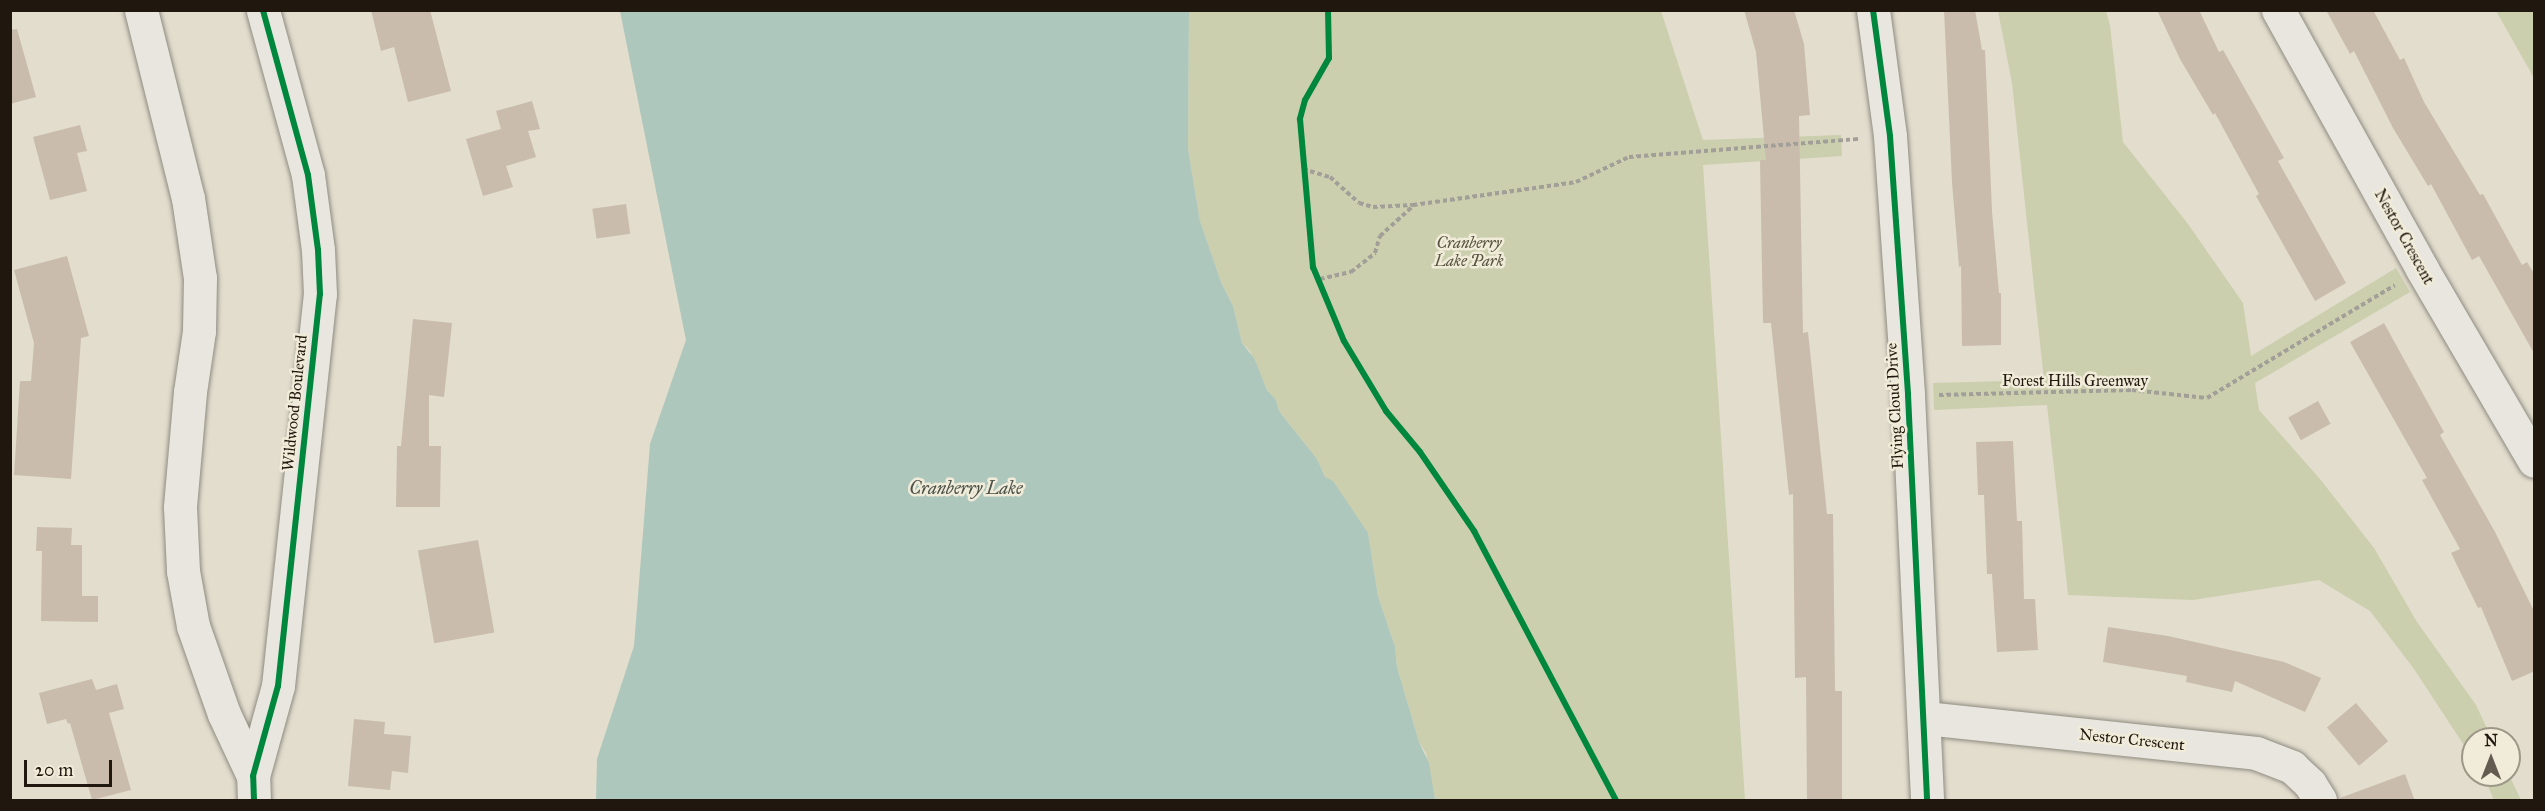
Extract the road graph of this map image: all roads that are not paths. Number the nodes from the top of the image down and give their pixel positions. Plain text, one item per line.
1 (141, 10) edge
2 (263, 10) edge
3 (1873, 10) edge
4 (2278, 10) edge
5 (2535, 461) edge
6 (1925, 718) junction
7 (253, 789) edge
8 (1927, 801) edge
9 (2320, 801) edge

1 - 7 street, Wildwood Boulevard
2 - 7 street, Wildwood Boulevard
3 - 6 street, Flying Cloud Drive
4 - 5 street, Nestor Crescent
6 - 8 street, Flying Cloud Drive
6 - 9 street, Nestor Crescent

